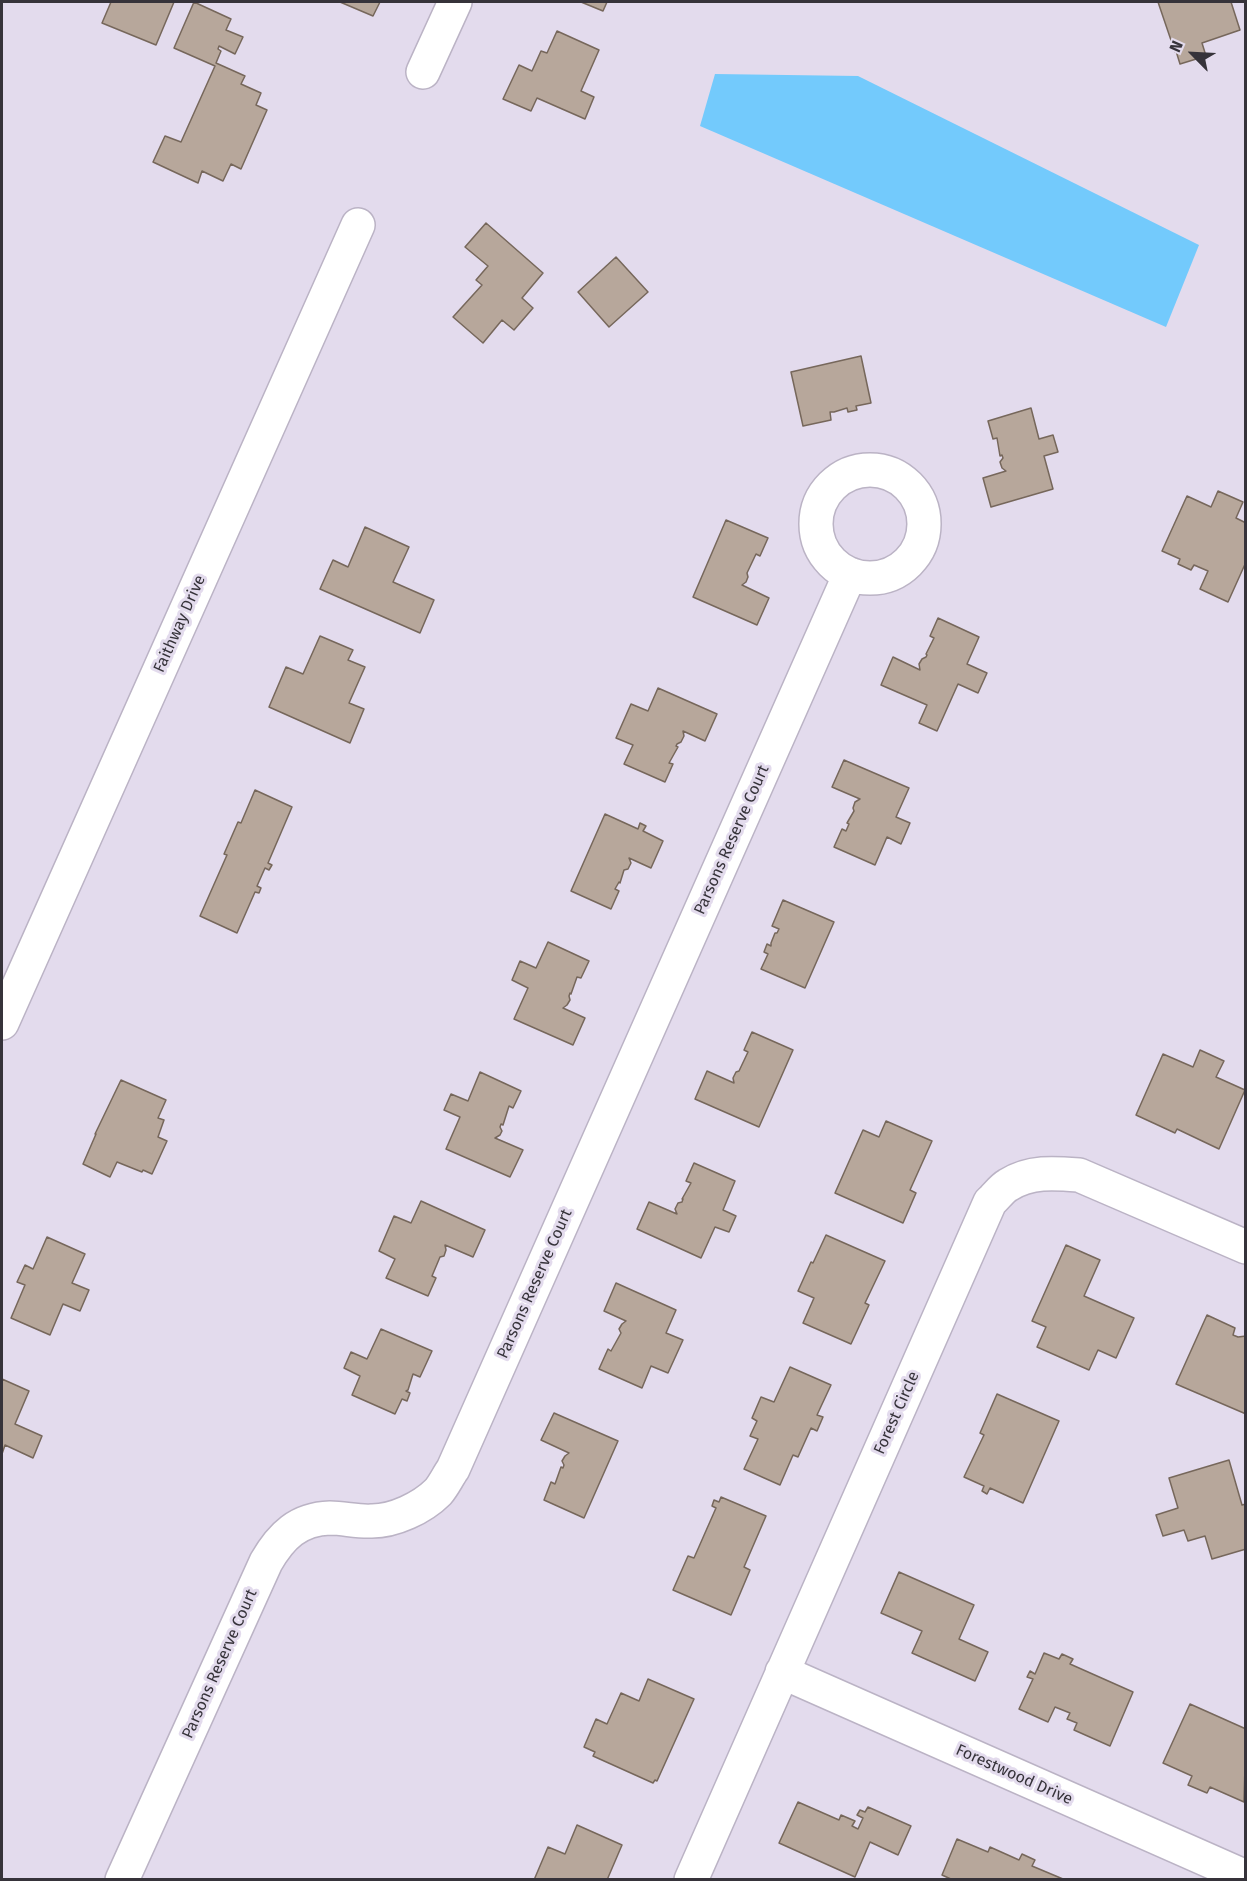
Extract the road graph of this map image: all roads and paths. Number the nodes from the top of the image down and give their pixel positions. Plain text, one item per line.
1 (455, 2) edge
2 (423, 72) dead end
3 (358, 225) dead end
4 (850, 574) dead end
5 (2, 1023) edge
6 (1245, 1247) edge
7 (782, 1672) junction
8 (1245, 1877) edge
9 (122, 1880) edge
10 (691, 1880) edge

1 - 2 street
3 - 5 street, Faithway Drive
4 - 9 street, Parsons Reserve Court
6 - 7 street, Forest Circle
7 - 8 street, Forestwood Drive
7 - 10 street, Forest Circle

